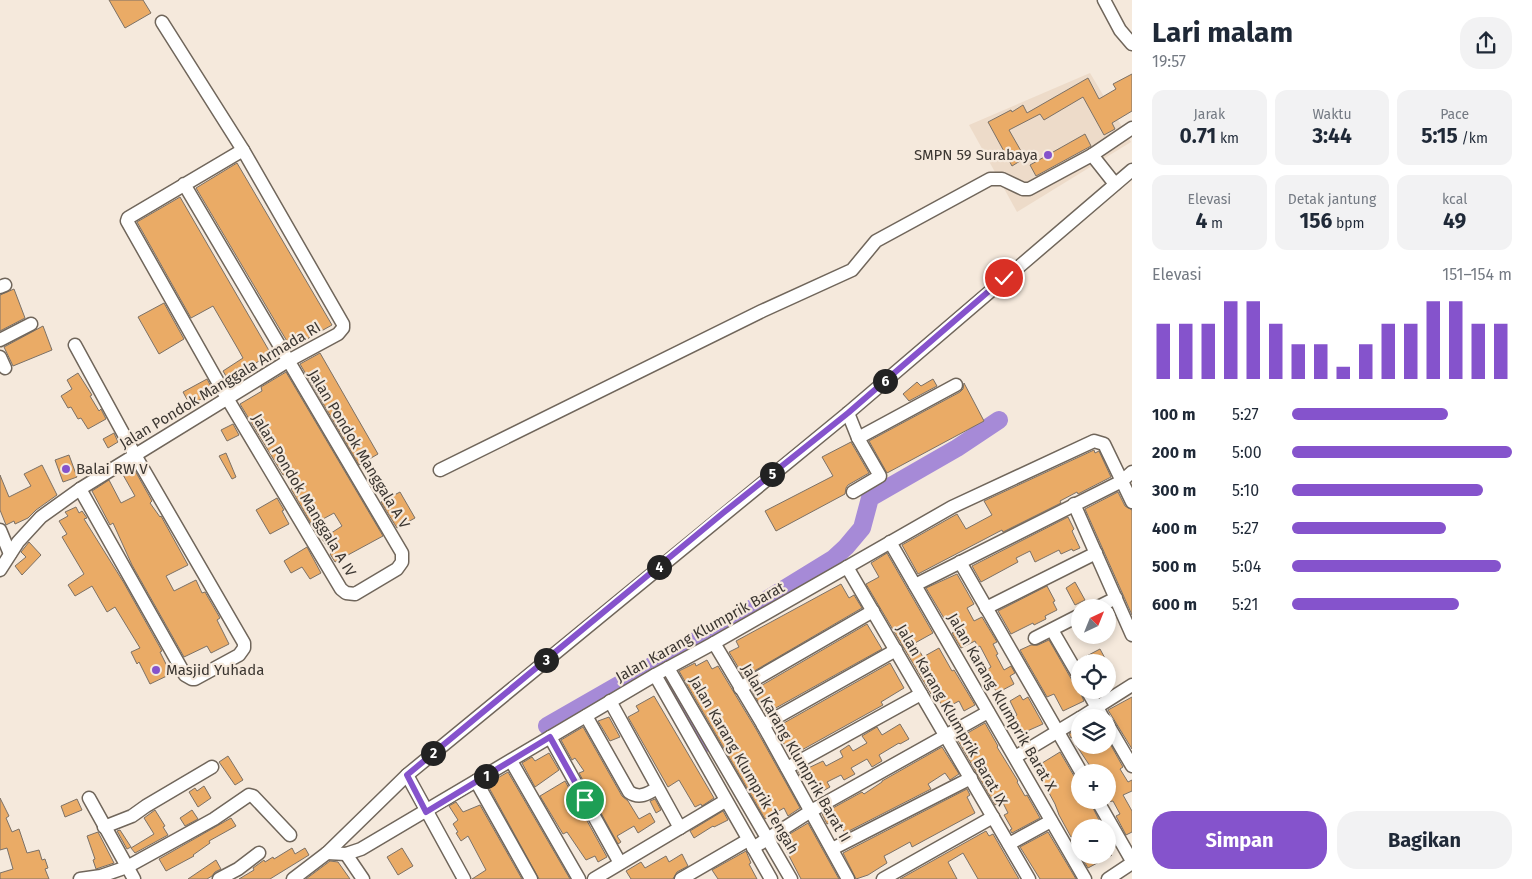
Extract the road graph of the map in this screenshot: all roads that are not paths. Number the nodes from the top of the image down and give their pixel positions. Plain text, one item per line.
1 (1104, 0) edge
2 (162, 22) dead end
3 (1132, 44) edge
4 (1132, 128) edge
5 (243, 150) junction
6 (1092, 155) junction
7 (1132, 170) edge
8 (184, 184) junction
9 (1115, 184) junction
10 (31, 324) dead end
11 (0, 340) edge
12 (75, 345) dead end
13 (288, 361) junction
14 (956, 385) dead end
15 (227, 398) junction
16 (848, 413) junction
17 (858, 438) junction
18 (135, 455) junction
19 (440, 470) dead end
20 (1127, 476) edge
21 (80, 490) junction
22 (853, 492) dead end
23 (1132, 502) edge
24 (1074, 504) junction
25 (0, 530) edge
26 (890, 542) junction
27 (1096, 553) junction
28 (10, 554) junction
29 (402, 554) joint
30 (960, 562) junction
31 (847, 567) junction
32 (0, 570) edge
33 (916, 586) junction
34 (1116, 598) joint
35 (986, 608) junction
36 (873, 611) junction
37 (1071, 620) edge
38 (1052, 630) junction
39 (1132, 635) edge
40 (1034, 638) dead end
41 (714, 643) junction
42 (896, 650) junction
43 (1071, 663) edge
44 (661, 671) junction
45 (1132, 685) edge
46 (740, 688) junction
47 (921, 694) junction
48 (610, 701) junction
49 (1104, 709) edge
50 (988, 712) junction
51 (586, 716) junction
52 (1071, 724) edge
53 (763, 725) junction
54 (1058, 732) junction
55 (946, 736) junction
56 (550, 737) junction
57 (1116, 739) edge
58 (1014, 757) junction
59 (511, 761) junction
60 (1076, 764) edge
61 (212, 766) dead end
62 (1132, 766) edge
63 (787, 768) junction
64 (971, 778) junction
65 (410, 781) junction
66 (476, 782) junction
67 (657, 788) junction
68 (89, 798) dead end
69 (725, 801) junction
70 (424, 808) junction
71 (1102, 809) edge
72 (811, 811) junction
73 (994, 817) junction
74 (1051, 821) junction
75 (104, 827) junction
76 (680, 828) junction
77 (290, 835) dead end
78 (757, 843) junction
79 (1009, 844) junction
80 (832, 849) junction
81 (259, 853) dead end
82 (327, 853) junction
83 (346, 854) junction
84 (1132, 862) edge
85 (620, 863) junction
86 (127, 867) junction
87 (703, 874) edge
88 (80, 879) edge
89 (134, 879) edge
90 (219, 879) edge
91 (293, 879) edge
92 (363, 879) edge
93 (464, 879) edge
94 (531, 879) edge
95 (579, 879) edge
96 (594, 879) edge
97 (681, 879) edge
98 (771, 879) edge
99 (791, 879) edge
100 (848, 879) edge
101 (883, 879) edge
102 (1030, 879) edge
103 (1085, 879) edge
104 (1108, 879) edge

1 - 3 street
2 - 5 street
4 - 6 street
5 - 8 street
5 - 13 street, Jalan Pondok Manggala Armada RI
6 - 9 street
6 - 19 street
7 - 9 street
8 - 13 street, Jalan Pondok Manggala A V
8 - 15 street
9 - 16 street
10 - 11 street
12 - 18 street
13 - 15 street, Jalan Pondok Manggala Armada RI
13 - 29 street, Jalan Pondok Manggala A V
14 - 17 street
15 - 18 street, Jalan Pondok Manggala Armada RI
15 - 29 street, Jalan Pondok Manggala A IV
16 - 17 street
16 - 65 street
17 - 22 street
18 - 21 street, Jalan Pondok Manggala Armada RI
18 - 21 street
20 - 23 street
20 - 24 street
20 - 26 street, Jalan Karang Klumprik Barat
21 - 28 street, Jalan Pondok Manggala Armada RI
24 - 27 street
24 - 30 street
25 - 28 street
26 - 31 street, Jalan Karang Klumprik Barat
26 - 33 street, Jalan Karang Klumprik Barat X
27 - 34 street
27 - 35 street
28 - 32 street, Jalan Pondok Manggala Armada RI
30 - 33 street
30 - 35 street
31 - 36 street, Jalan Karang Klumprik Barat IX
31 - 41 street, Jalan Karang Klumprik Barat
33 - 50 street, Jalan Karang Klumprik Barat X
34 - 39 street
35 - 54 street
36 - 42 street, Jalan Karang Klumprik Barat IX
36 - 46 street
37 - 38 street
38 - 40 street
38 - 43 street
41 - 44 street, Jalan Karang Klumprik Barat
41 - 46 street, Jalan Karang Klumprik Barat II
42 - 47 street, Jalan Karang Klumprik Barat IX
42 - 53 street
44 - 48 street, Jalan Karang Klumprik Barat
44 - 69 street, Jalan Karang Klumprik Tengah
44 - 78 street, Jalan Karang Klumprik Tengah
45 - 49 street
46 - 53 street, Jalan Karang Klumprik Barat II
47 - 55 street, Jalan Karang Klumprik Barat IX
47 - 63 street
48 - 51 street, Jalan Karang Klumprik Barat
48 - 67 street
50 - 55 street
50 - 58 street, Jalan Karang Klumprik Barat X
51 - 56 street, Jalan Karang Klumprik Barat
51 - 67 street
52 - 54 street
53 - 63 street, Jalan Karang Klumprik Barat II
54 - 58 street
54 - 60 street
55 - 64 street, Jalan Karang Klumprik Barat IX
55 - 72 street
56 - 59 street, Jalan Karang Klumprik Barat
56 - 85 street
57 - 62 street
58 - 74 street, Jalan Karang Klumprik Barat X
59 - 66 street, Jalan Karang Klumprik Barat
59 - 95 street
61 - 75 street
63 - 72 street, Jalan Karang Klumprik Barat II
64 - 73 street, Jalan Karang Klumprik Barat IX
64 - 80 street
65 - 70 street
65 - 82 street
66 - 70 street, Jalan Karang Klumprik Barat
66 - 94 street
67 - 76 street
68 - 75 street
69 - 76 street
69 - 78 street, Jalan Karang Klumprik Tengah
70 - 83 street, Jalan Karang Klumprik Barat
70 - 93 street
71 - 84 street
72 - 78 street
72 - 80 street, Jalan Karang Klumprik Barat II
73 - 79 street, Jalan Karang Klumprik Barat IX
73 - 101 street
74 - 79 street
74 - 103 street, Jalan Karang Klumprik Barat X
75 - 86 street
76 - 85 street
77 - 86 street
78 - 87 street
78 - 98 street, Jalan Karang Klumprik Tengah
78 - 99 street, Jalan Karang Klumprik Tengah
79 - 102 street, Jalan Karang Klumprik Barat IX
80 - 100 street, Jalan Karang Klumprik Barat II
81 - 90 street
82 - 83 street, Jalan Karang Klumprik Barat
82 - 91 street
83 - 92 street
84 - 104 street
85 - 96 street
86 - 88 street
86 - 89 street
87 - 97 street

